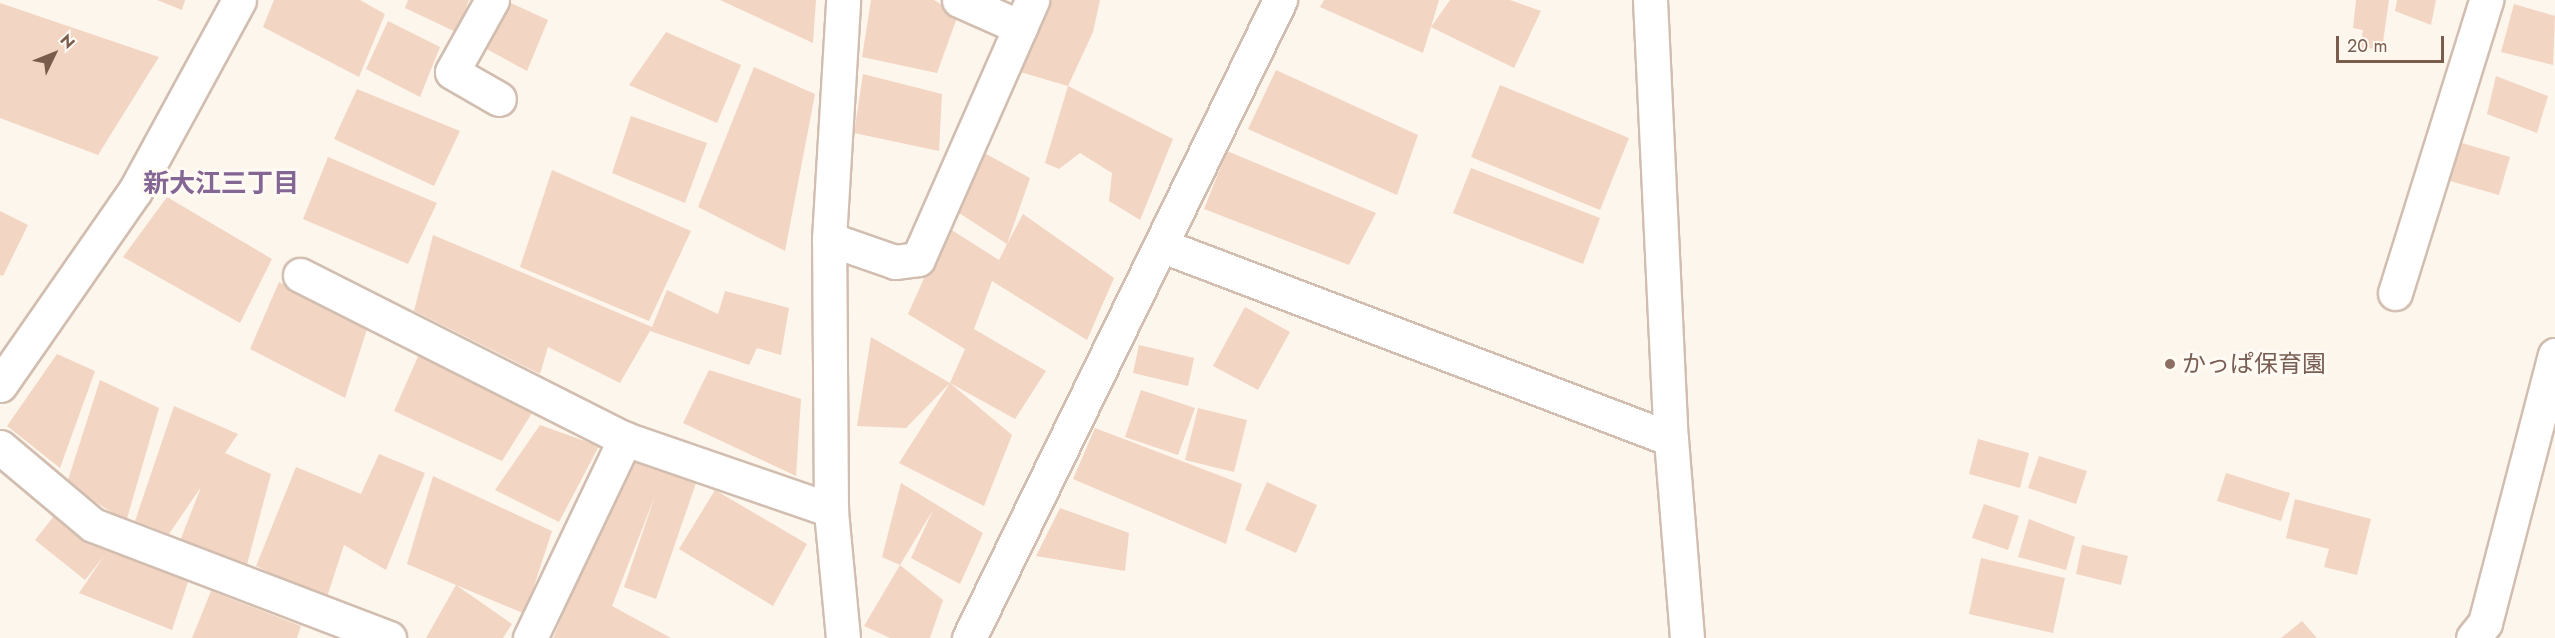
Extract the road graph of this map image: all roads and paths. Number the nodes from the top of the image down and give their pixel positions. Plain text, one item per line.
1 (239, 0) edge
2 (492, 0) edge
3 (843, 0) edge
4 (958, 0) edge
5 (1280, 0) edge
6 (1650, 0) edge
7 (2486, 0) edge
8 (1026, 14) edge
9 (499, 99) dead end
10 (829, 239) junction
11 (1163, 246) junction
12 (300, 275) dead end
13 (2395, 293) dead end
14 (2555, 355) edge
15 (0, 385) edge
16 (625, 439) junction
17 (1671, 439) junction
18 (0, 447) edge
19 (831, 510) junction
20 (389, 638) edge
21 (530, 638) edge
22 (843, 638) edge
23 (969, 638) edge
24 (1687, 638) edge
25 (2473, 638) edge

1 - 15 street
2 - 9 street
3 - 10 street
4 - 8 street
5 - 11 street
6 - 17 street
7 - 13 street
8 - 10 street
10 - 19 street
11 - 17 street
11 - 23 street
12 - 16 street
14 - 25 street
16 - 19 street
16 - 21 street
17 - 24 street
18 - 20 street
19 - 22 street

